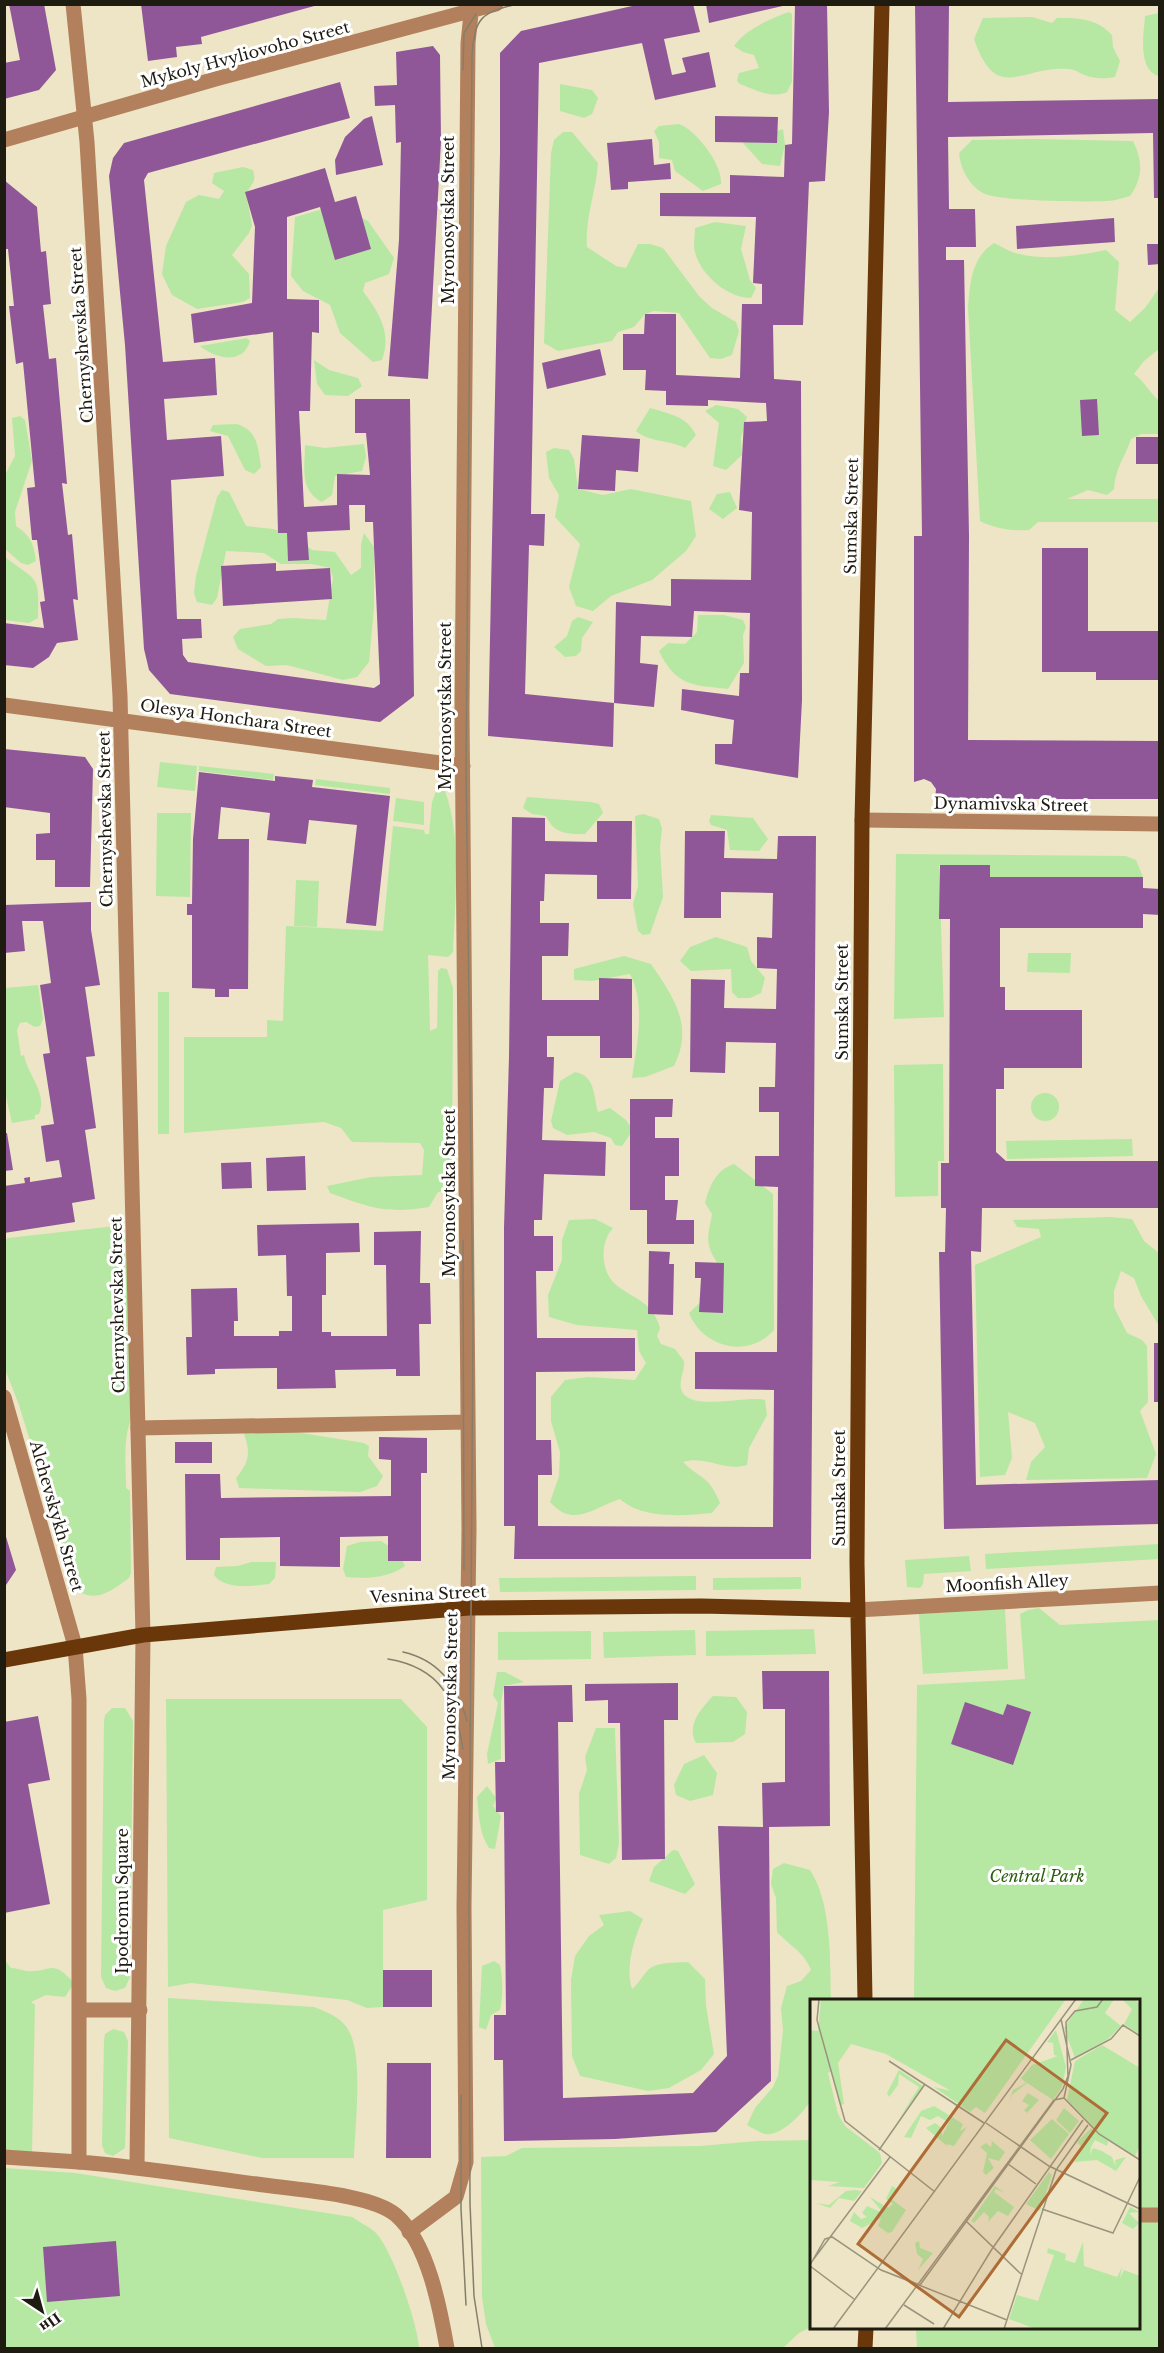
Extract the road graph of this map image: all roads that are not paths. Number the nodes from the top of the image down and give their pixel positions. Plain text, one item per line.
1 (73, 4) edge
2 (496, 4) edge
3 (882, 4) edge
4 (471, 9) edge
5 (85, 117) junction
6 (4, 140) edge
7 (4, 705) edge
8 (121, 721) junction
9 (463, 766) junction
10 (862, 820) junction
11 (1160, 824) edge
12 (4, 1397) edge
13 (468, 1422) junction
14 (138, 1428) junction
15 (1160, 1593) edge
16 (469, 1608) junction
17 (857, 1610) junction
18 (143, 1635) junction
19 (75, 1646) junction
20 (4, 1660) edge
21 (865, 1999) edge
22 (80, 2010) junction
23 (140, 2010) junction
24 (4, 2157) edge
25 (79, 2162) junction
26 (137, 2167) junction
27 (1160, 2214) edge
28 (1140, 2215) edge
29 (409, 2232) junction
30 (866, 2329) edge
31 (447, 2349) edge
32 (865, 2349) edge

1 - 5 street, Chernyshevska Street
2 - 4 street, Mykoly Hvyliovoho Street
3 - 10 main road, Sumska Street
4 - 5 street, Mykoly Hvyliovoho Street
4 - 9 street, Myronosytska Street
5 - 6 street, Mykoly Hvyliovoho Street
5 - 8 street, Chernyshevska Street
7 - 8 street, Olesya Honchara Street
8 - 9 street, Olesya Honchara Street
8 - 14 street, Chernyshevska Street
9 - 13 street, Myronosytska Street
10 - 11 street, Dynamivska Street
10 - 17 main road, Sumska Street
12 - 19 street, Alchevskykh Street
13 - 14 street
13 - 16 street, Myronosytska Street
14 - 18 street, Chernyshevska Street
15 - 17 street, Moonfish Alley
16 - 17 main road, Vesnina Street
16 - 18 main road, Vesnina Street
16 - 29 street, Myronosytska Street
17 - 21 main road, Sumska Street
18 - 19 main road, Vesnina Street
18 - 23 street, Ipodromu Square
19 - 20 main road, Vesnina Street
19 - 22 street
22 - 23 street
22 - 25 street
23 - 26 street, Ipodromu Square
24 - 25 street
25 - 26 street
26 - 29 street
27 - 28 street
29 - 31 street
30 - 32 main road

